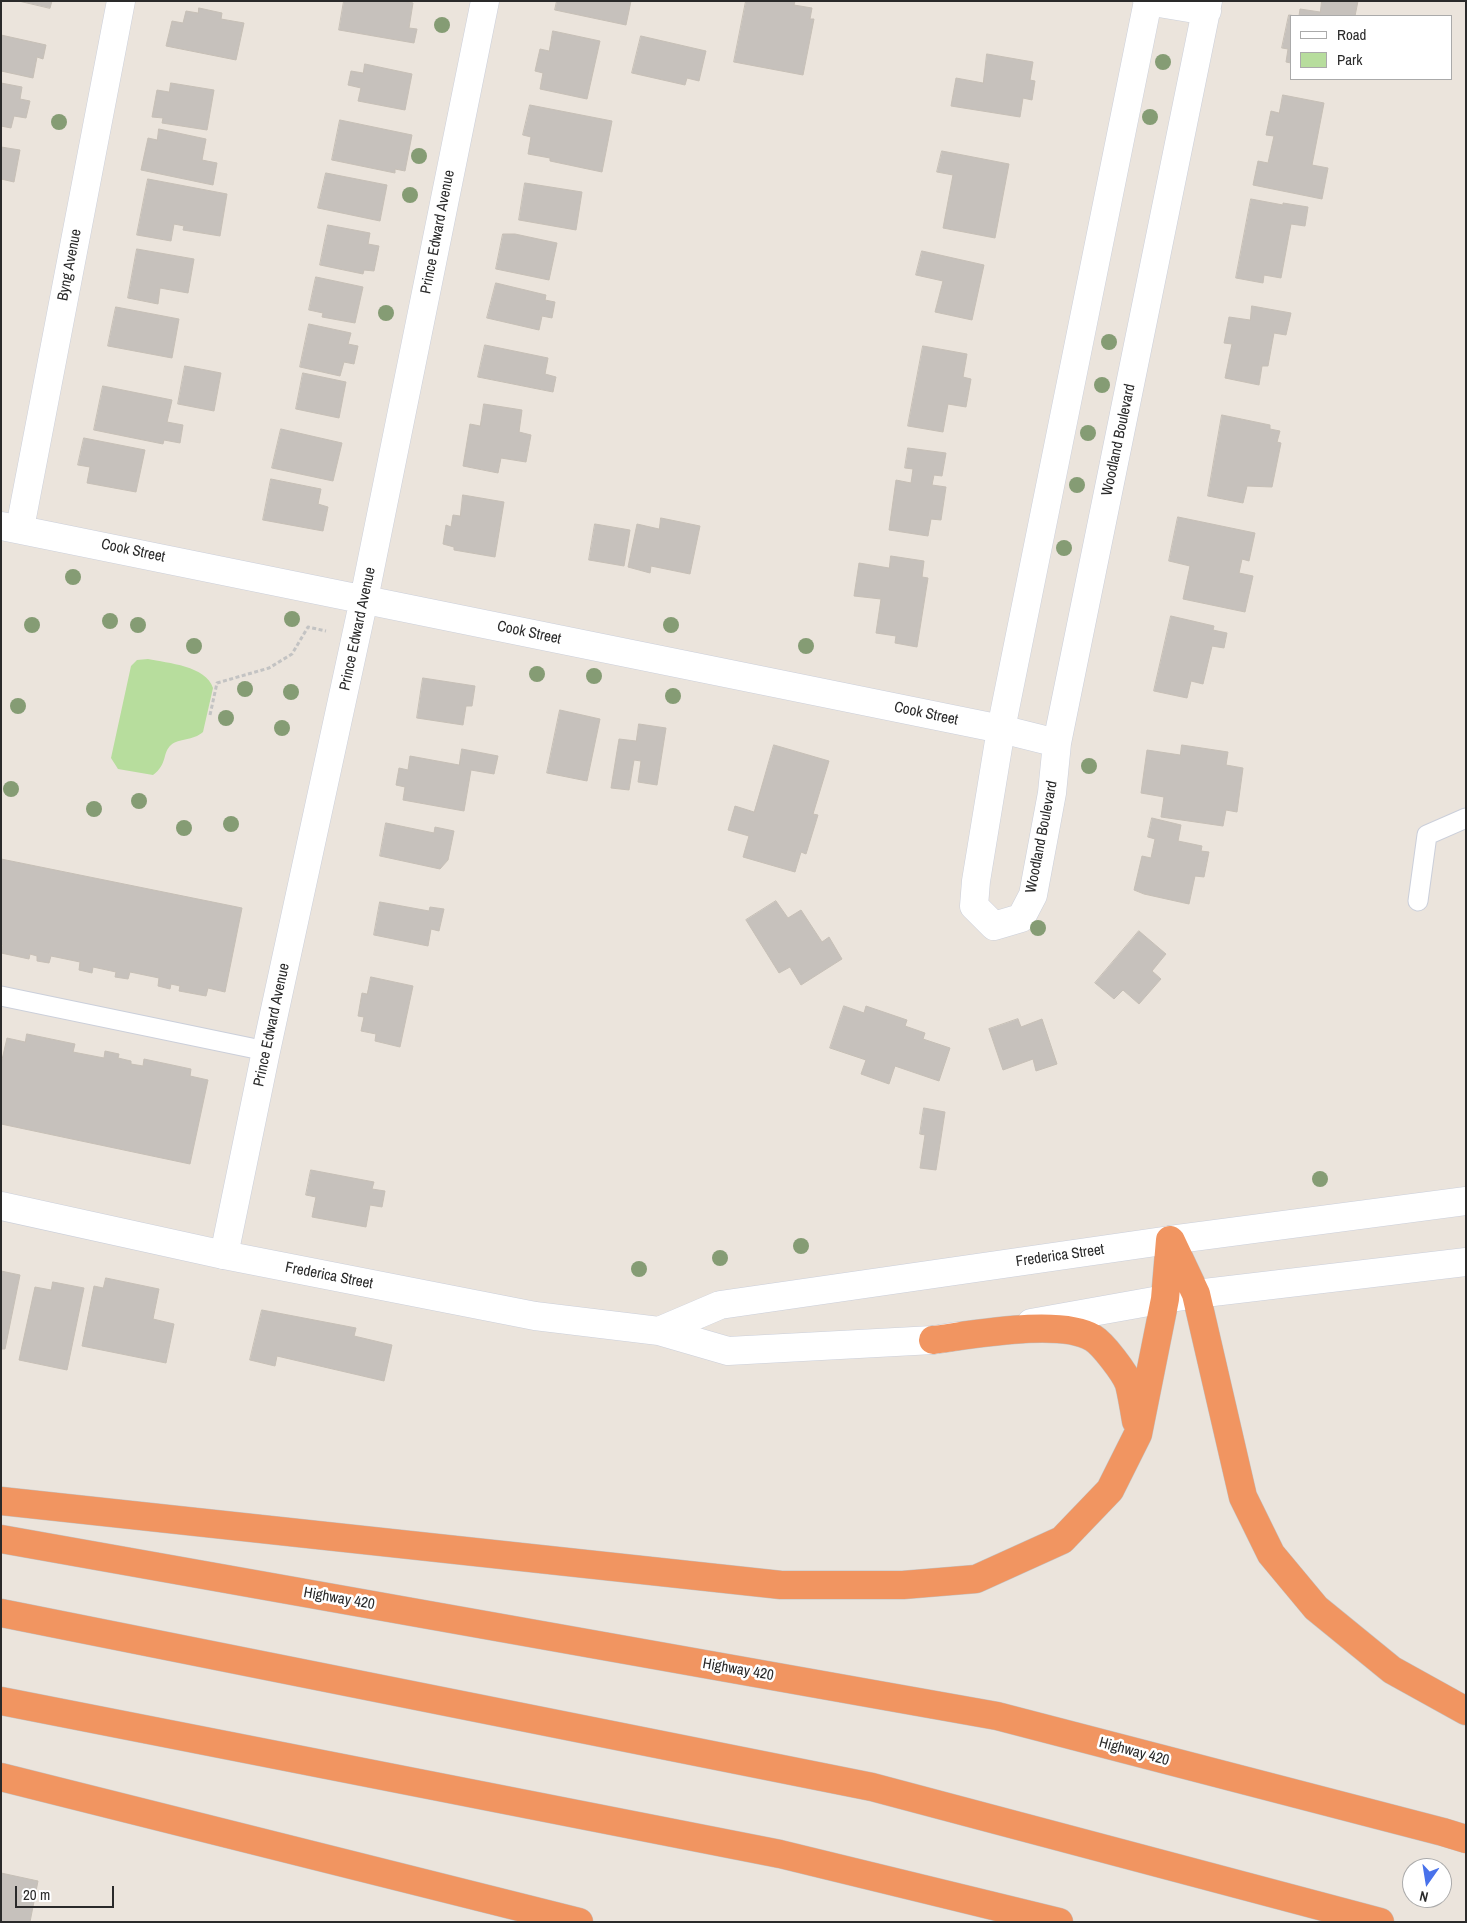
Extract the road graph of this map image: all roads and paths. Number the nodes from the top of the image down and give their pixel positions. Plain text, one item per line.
1 (121, 1) edge
2 (485, 1) edge
3 (1148, 1) edge
4 (1208, 6) edge
5 (10, 527) edge
6 (364, 599) junction
7 (356, 636) junction
8 (210, 715) dead end
9 (1001, 730) junction
10 (1057, 743) junction
11 (1466, 818) edge
12 (1418, 901) dead end
13 (1, 996) edge
14 (266, 1051) junction
15 (1466, 1201) edge
16 (1, 1206) edge
17 (1170, 1240) junction
18 (224, 1255) junction
19 (1466, 1262) edge
20 (1196, 1294) junction
21 (1165, 1299) junction
22 (659, 1330) junction
23 (933, 1340) junction
24 (1138, 1434) junction
25 (1, 1501) edge
26 (1, 1539) edge
27 (1, 1614) edge
28 (1, 1701) edge
29 (1466, 1711) edge
30 (1, 1777) edge
31 (1466, 1840) edge
32 (579, 1922) edge
33 (1059, 1922) edge
34 (1380, 1922) edge

1 - 5 street, Byng Avenue
2 - 6 street, Prince Edward Avenue
3 - 4 street
3 - 9 street, Woodland Boulevard
4 - 10 street, Woodland Boulevard
5 - 6 street, Cook Street
6 - 7 street, Prince Edward Avenue
6 - 9 street, Cook Street
7 - 8 path
7 - 14 street, Prince Edward Avenue
9 - 10 street, Cook Street
9 - 10 street, Woodland Boulevard
11 - 12 lane
13 - 14 lane
14 - 18 street, Prince Edward Avenue
15 - 17 street, Frederica Street
16 - 18 street, Frederica Street
17 - 20 highway
17 - 21 highway
17 - 22 street, Frederica Street
18 - 22 street, Frederica Street
19 - 20 street, Frederica Street
20 - 21 street, Frederica Street
20 - 29 highway
21 - 23 street, Frederica Street
21 - 24 highway
22 - 23 street, Frederica Street
23 - 24 highway
24 - 25 highway
26 - 31 highway, Highway 420
27 - 34 highway
28 - 33 highway
30 - 32 highway

